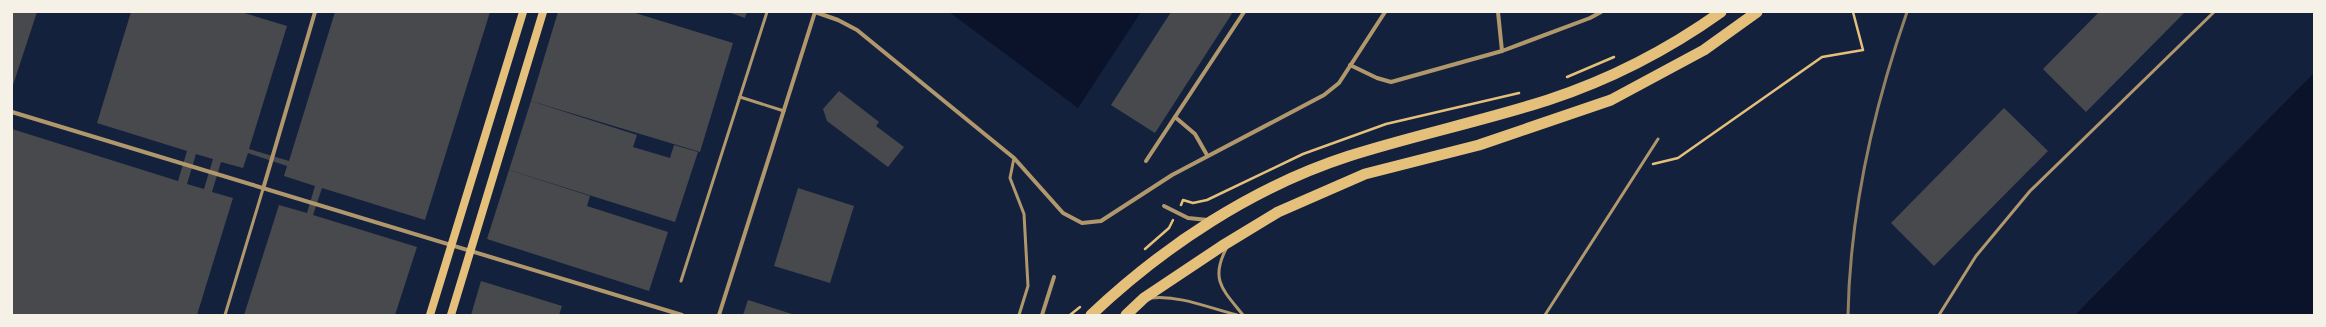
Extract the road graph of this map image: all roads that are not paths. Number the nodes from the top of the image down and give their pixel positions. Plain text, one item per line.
1 (315, 12) edge
2 (523, 12) edge
3 (543, 12) edge
4 (767, 12) edge
5 (815, 12) edge
6 (1244, 12) edge
7 (1385, 12) edge
8 (1498, 12) edge
9 (1601, 12) edge
10 (1721, 12) edge
11 (1758, 12) edge
12 (2214, 12) edge
13 (1502, 51) junction
14 (1350, 65) junction
15 (740, 97) junction
16 (784, 111) junction
17 (12, 112) edge
18 (1175, 117) junction
19 (1658, 139) dead end
20 (1207, 155) junction
21 (1014, 158) junction
22 (1146, 161) dead end
23 (263, 189) junction
24 (1164, 206) dead end
25 (1212, 220) junction
26 (1229, 242) junction
27 (451, 246) junction
28 (470, 251) junction
29 (1054, 277) dead end
30 (681, 281) dead end
31 (1144, 298) junction
32 (225, 315) edge
33 (430, 315) edge
34 (451, 315) edge
35 (682, 315) edge
36 (719, 315) edge
37 (1019, 315) edge
38 (1042, 315) edge
39 (1091, 315) edge
40 (1126, 315) edge
41 (1237, 315) edge
42 (1242, 315) edge
43 (1545, 315) edge
44 (1939, 315) edge

1 - 23 street
2 - 27 main road
3 - 28 main road
4 - 15 lane
5 - 16 street
5 - 21 street
6 - 18 street
7 - 14 street
8 - 13 street
9 - 13 street
10 - 25 highway
11 - 26 highway
12 - 44 lane
13 - 14 street
14 - 20 street
15 - 16 lane
15 - 30 lane
16 - 36 street
17 - 23 street
18 - 20 street
18 - 22 street
19 - 43 lane
20 - 21 street
21 - 37 lane
23 - 27 street
23 - 32 lane
24 - 25 street
25 - 39 highway
26 - 31 highway
26 - 42 lane
27 - 28 street
27 - 33 main road
28 - 34 main road
28 - 35 street
29 - 38 street
31 - 40 highway
31 - 41 lane

